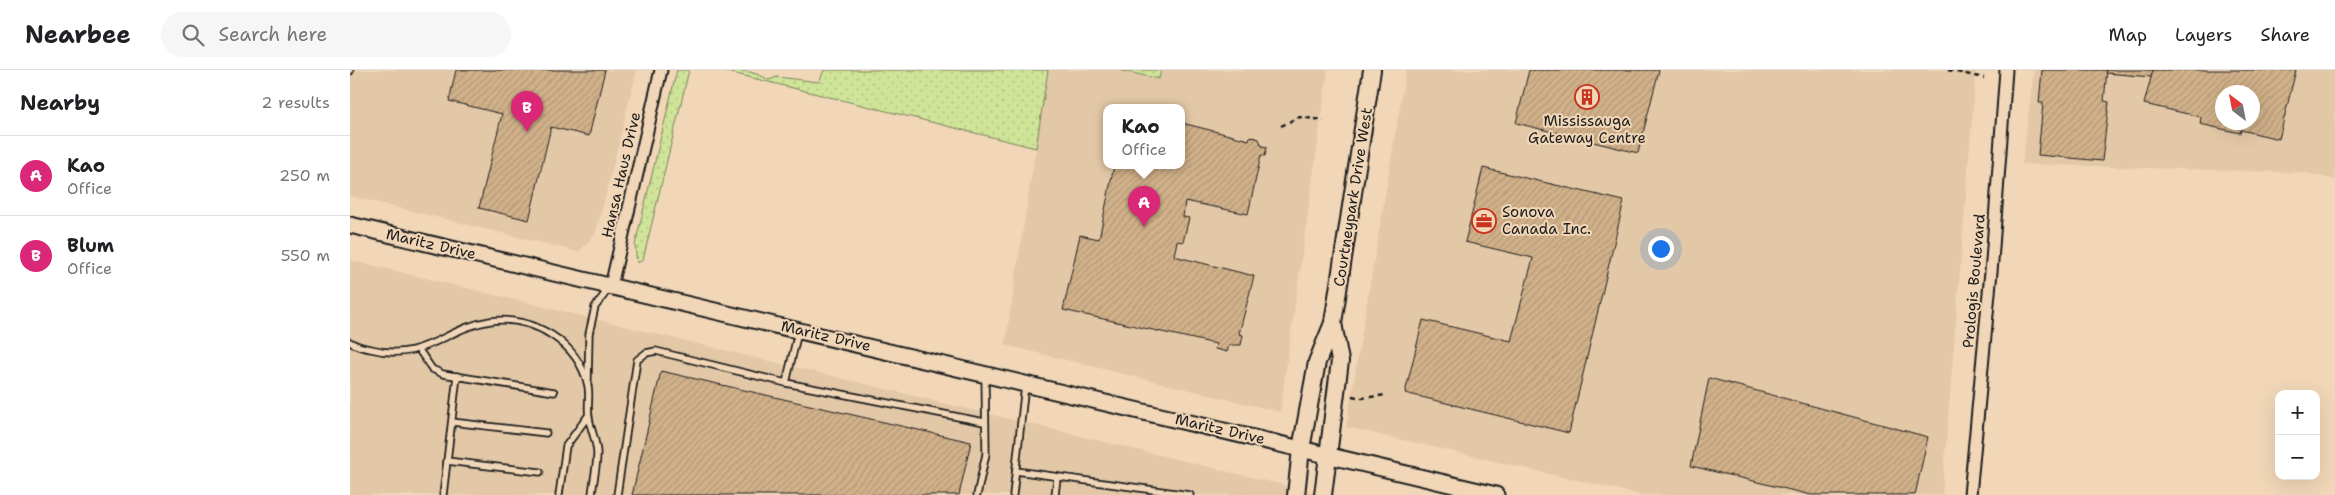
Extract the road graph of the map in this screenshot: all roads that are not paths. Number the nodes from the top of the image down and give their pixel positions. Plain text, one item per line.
1 (661, 70) edge
2 (1372, 70) edge
3 (2006, 70) edge
4 (350, 225) edge
5 (611, 286) junction
6 (1333, 323) junction
7 (799, 330) junction
8 (350, 342) edge
9 (419, 350) junction
10 (985, 374) junction
11 (458, 376) junction
12 (786, 383) junction
13 (1025, 383) junction
14 (588, 387) junction
15 (554, 392) dead end
16 (588, 416) junction
17 (452, 422) junction
18 (984, 422) junction
19 (546, 434) dead end
20 (1301, 449) junction
21 (1328, 455) junction
22 (447, 461) junction
23 (540, 472) dead end
24 (1016, 472) junction
25 (1057, 478) junction
26 (443, 495) edge
27 (559, 495) edge
28 (592, 495) edge
29 (617, 495) edge
30 (977, 495) edge
31 (1013, 495) edge
32 (1055, 495) edge
33 (1190, 495) edge
34 (1296, 495) edge
35 (1323, 495) edge
36 (1496, 495) edge
37 (1970, 495) edge

1 - 5 street, Hansa Haus Drive
2 - 6 main road, Courtneypark Drive West
3 - 37 street, Prologis Boulevard
4 - 5 street, Maritz Drive
5 - 7 street, Maritz Drive
5 - 14 lane
6 - 20 main road, Courtneypark Drive West
6 - 21 main road, Courtneypark Drive West
7 - 10 street, Maritz Drive
7 - 12 lane
8 - 9 lane
9 - 11 lane
9 - 14 lane
10 - 13 street, Maritz Drive
10 - 18 lane
11 - 15 lane
11 - 17 lane
12 - 18 lane
12 - 29 lane
13 - 20 street, Maritz Drive
13 - 24 lane
14 - 16 lane
16 - 27 lane
16 - 28 lane
17 - 19 lane
17 - 22 lane
18 - 30 lane
20 - 21 street, Maritz Drive
20 - 34 main road, Courtneypark Drive West
21 - 35 main road, Courtneypark Drive West
21 - 36 street, Maritz Drive
22 - 23 lane
22 - 26 lane
24 - 25 lane
24 - 31 lane
25 - 32 lane
25 - 33 lane

